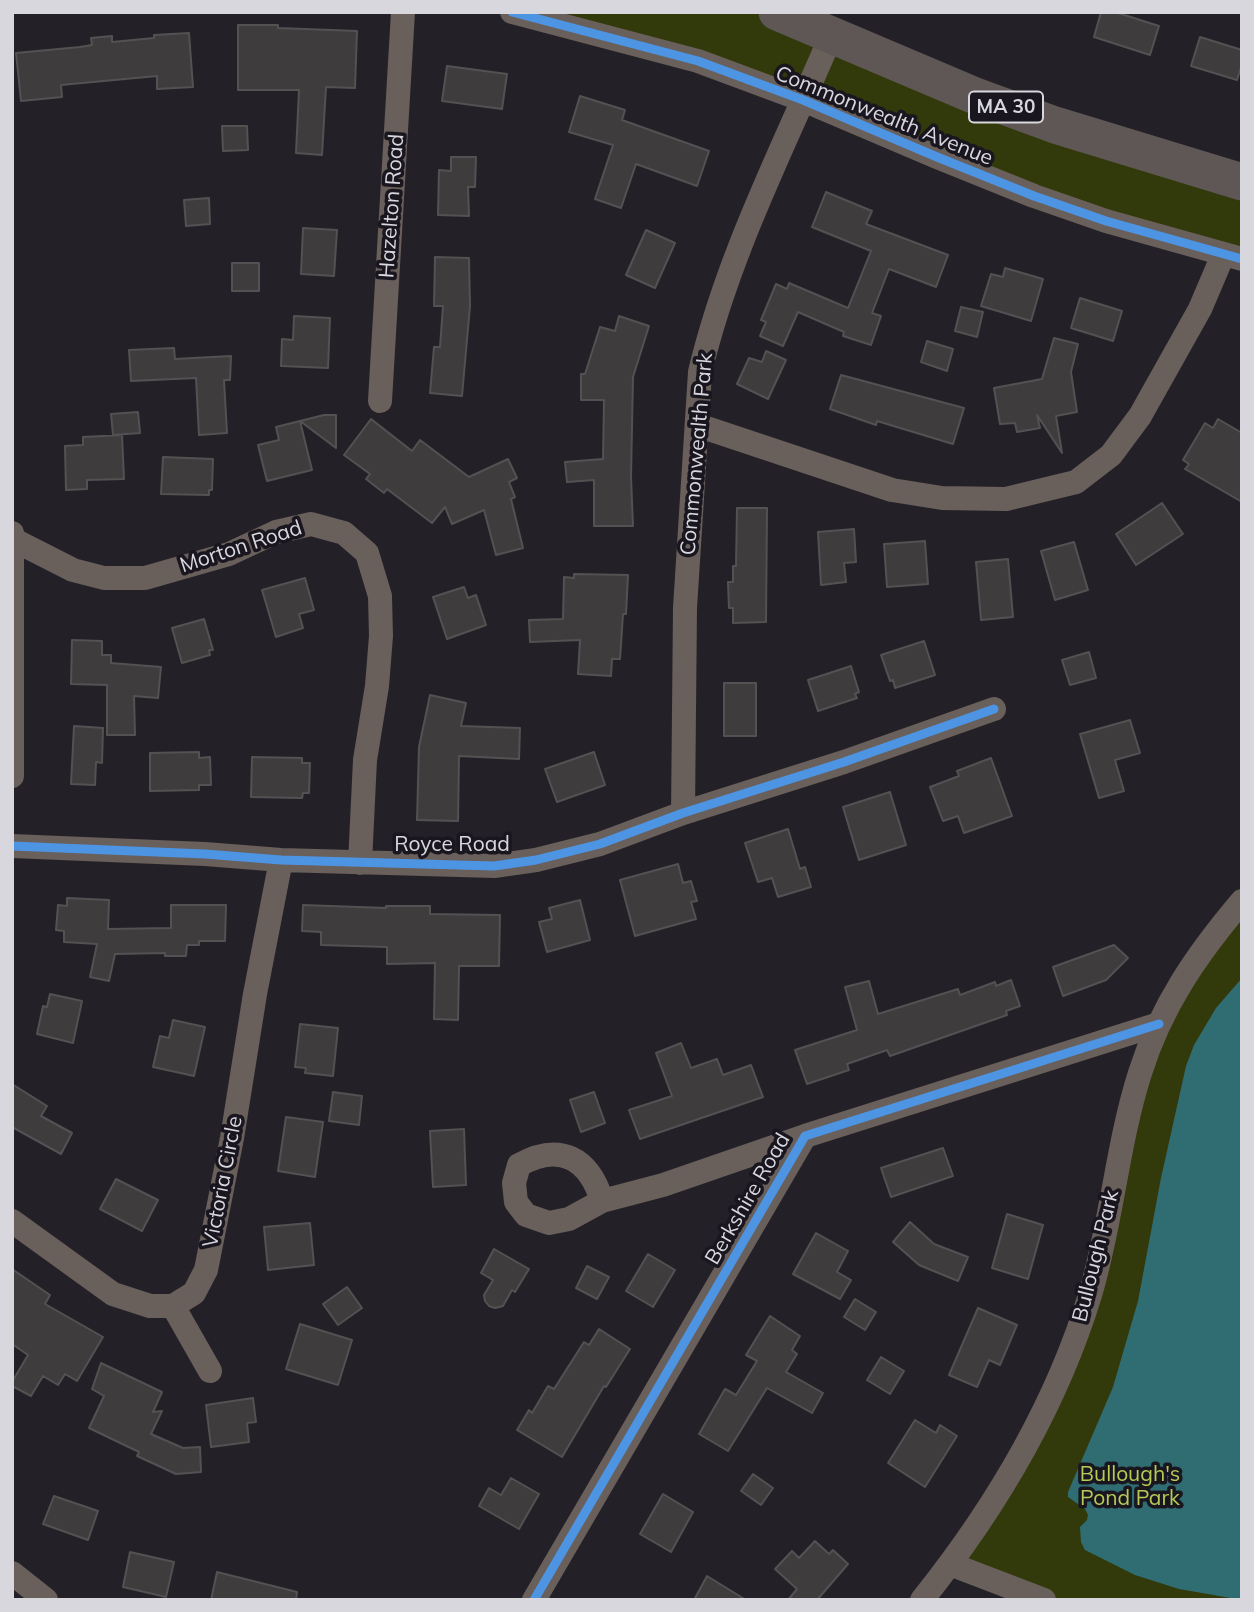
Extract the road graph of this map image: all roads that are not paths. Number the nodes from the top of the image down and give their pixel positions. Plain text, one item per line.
1 (403, 12) edge
2 (512, 12) edge
3 (777, 12) edge
4 (831, 36) junction
5 (803, 100) junction
6 (1242, 182) edge
7 (1233, 257) edge
8 (380, 401) dead end
9 (697, 425) junction
10 (12, 533) edge
11 (12, 539) edge
12 (994, 709) dead end
13 (13, 743) edge
14 (12, 776) edge
15 (682, 813) junction
16 (12, 846) edge
17 (281, 860) junction
18 (360, 863) junction
19 (1242, 901) edge
20 (1159, 1024) junction
21 (805, 1136) junction
22 (602, 1201) dead end
23 (12, 1221) edge
24 (173, 1306) junction
25 (210, 1371) dead end
26 (950, 1564) junction
27 (12, 1573) edge
28 (46, 1600) edge
29 (534, 1600) edge
30 (922, 1600) edge
31 (1044, 1600) edge

1 - 8 street, Hazelton Road
2 - 5 street, Commonwealth Avenue
3 - 4 main road, MA 30
4 - 5 street, Commonwealth Park
4 - 6 main road, MA 30
5 - 7 street, Commonwealth Avenue
5 - 9 street, Commonwealth Park
7 - 9 street
9 - 15 street, Commonwealth Park
10 - 11 street
11 - 13 street
11 - 18 street, Morton Road
12 - 15 street, Royce Road
13 - 14 street
15 - 18 street, Royce Road
16 - 17 street, Royce Road
17 - 18 street, Royce Road
17 - 24 street, Victoria Circle
19 - 20 street, Bullough Park
20 - 21 street, Berkshire Road
20 - 26 street, Bullough Park
21 - 22 street
21 - 29 street, Berkshire Road
23 - 24 street
24 - 25 street
26 - 30 street, Bullough Park
26 - 31 street
27 - 28 street

